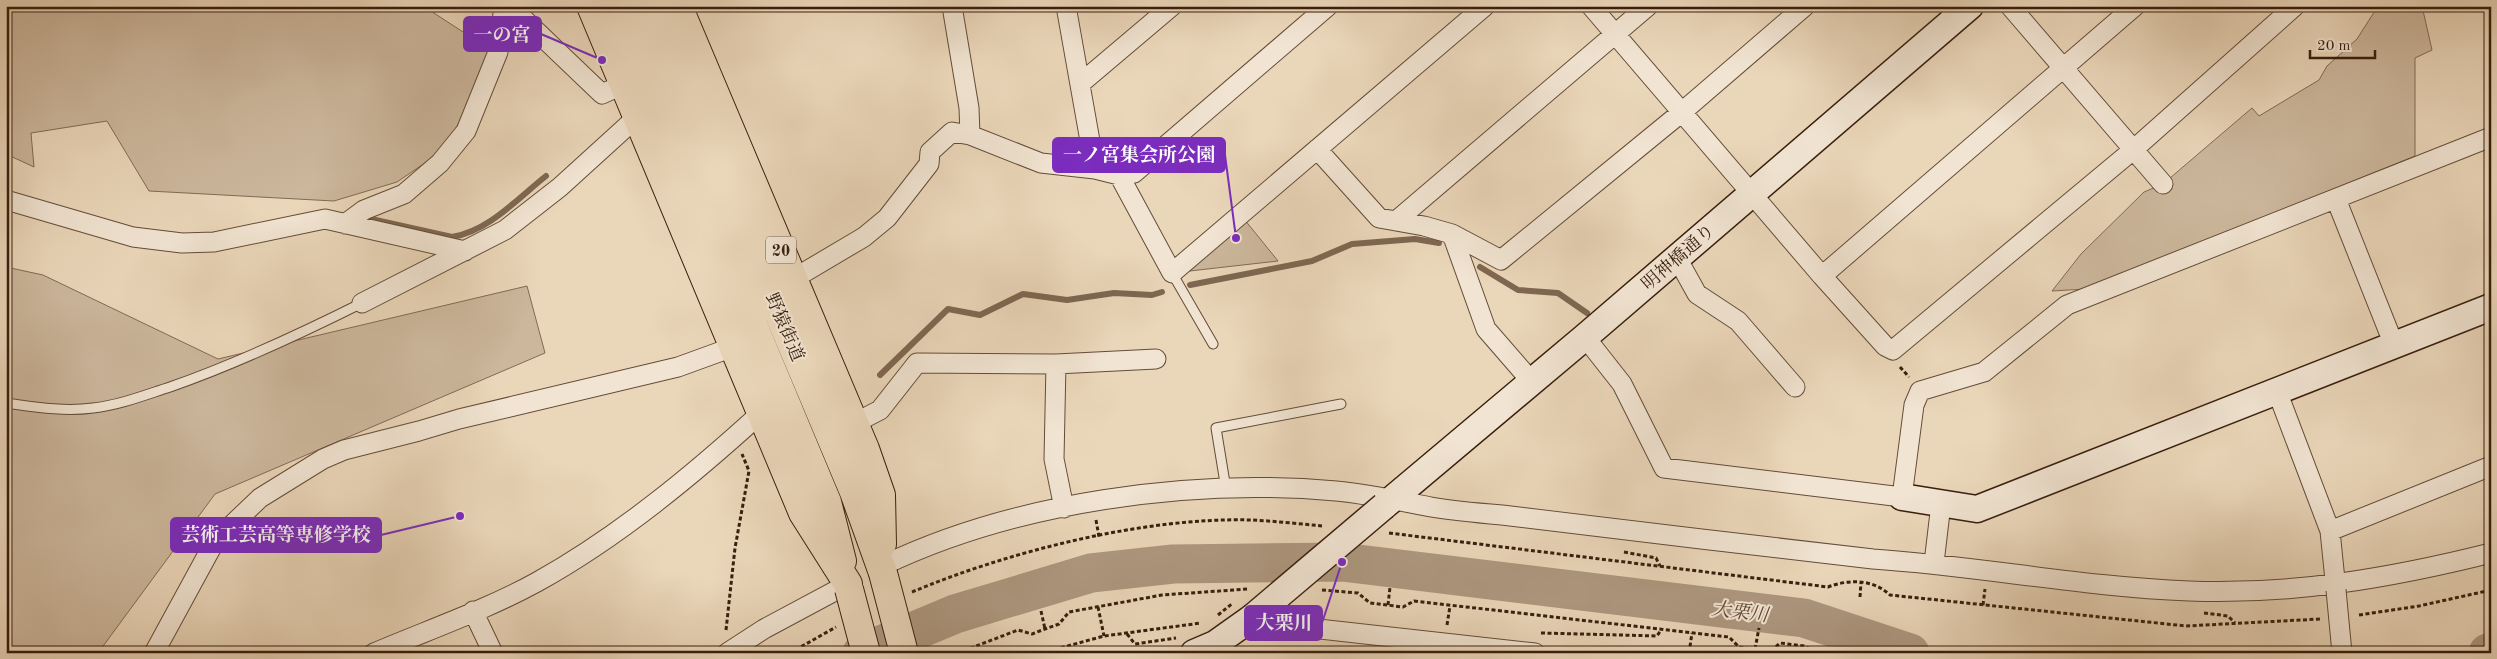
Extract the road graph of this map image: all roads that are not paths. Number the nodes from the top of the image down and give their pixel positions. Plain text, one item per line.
1 (504, 6) edge
2 (510, 6) edge
3 (591, 6) edge
4 (620, 6) edge
5 (649, 6) edge
6 (678, 6) edge
7 (952, 6) edge
8 (1066, 6) edge
9 (1172, 6) edge
10 (1328, 6) edge
11 (1485, 6) edge
12 (1591, 6) edge
13 (1648, 6) edge
14 (1805, 6) edge
15 (1970, 6) edge
16 (2010, 6) edge
17 (2135, 6) edge
18 (2295, 6) edge
19 (1615, 34) junction
20 (2064, 69) junction
21 (1081, 83) junction
22 (624, 84) junction
23 (1682, 112) junction
24 (637, 117) junction
25 (970, 135) junction
26 (2491, 137) edge
27 (1317, 149) junction
28 (2132, 150) junction
29 (1095, 169) junction
30 (1119, 175) junction
31 (2163, 184) dead end
32 (1752, 194) junction
33 (2336, 199) junction
34 (6, 200) edge
35 (1396, 221) junction
36 (345, 224) junction
37 (1452, 234) junction
38 (465, 251) junction
39 (1677, 258) junction
40 (1172, 273) junction
41 (1822, 276) junction
42 (793, 279) junction
43 (362, 303) joint
44 (2491, 307) edge
45 (1586, 337) junction
46 (1213, 344) dead end
47 (2394, 346) junction
48 (733, 347) junction
49 (1156, 359) dead end
50 (1056, 364) junction
51 (1532, 382) junction
52 (1795, 387) dead end
53 (2277, 391) junction
54 (6, 403) edge
55 (1341, 404) dead end
56 (761, 412) junction
57 (854, 423) junction
58 (2491, 466) edge
59 (1226, 489) junction
60 (881, 495) junction
61 (1902, 497) junction
62 (1388, 503) junction
63 (1941, 504) junction
64 (1064, 508) junction
65 (812, 527) junction
66 (2330, 531) junction
67 (853, 534) junction
68 (2491, 553) edge
69 (1934, 563) junction
70 (882, 569) junction
71 (849, 586) junction
72 (2335, 588) junction
73 (473, 612) junction
74 (1251, 619) junction
75 (1187, 645) edge
76 (407, 647) edge
77 (154, 653) edge
78 (374, 653) edge
79 (493, 653) edge
80 (727, 653) edge
81 (866, 653) edge
82 (904, 653) edge
83 (1535, 653) edge
84 (2342, 653) edge

1 - 36 street
2 - 22 street
3 - 22 main road, 20
4 - 67 main road, 野猿街道 / 20
5 - 67 main road, 野猿街道 / 20
6 - 42 main road, 20
7 - 25 street
8 - 21 street
9 - 21 street
10 - 30 street
11 - 27 street
12 - 19 street
13 - 19 street
14 - 23 street
15 - 32 street, 明神橋通り
16 - 20 street
17 - 20 street
18 - 28 street
19 - 23 street
19 - 35 street
20 - 28 street
20 - 41 street
21 - 29 street
22 - 24 main road, 20
23 - 32 street
23 - 37 street
24 - 38 street
24 - 48 main road, 20
25 - 29 street
25 - 42 street
26 - 33 street
27 - 35 street
27 - 40 street
28 - 31 street
28 - 41 street
29 - 30 street
30 - 40 street
32 - 39 street, 明神橋通り
32 - 41 street
33 - 47 street
33 - 61 street
34 - 36 street
35 - 37 street
36 - 38 street
37 - 51 street
38 - 43 street
39 - 45 street, 明神橋通り
39 - 52 street
40 - 46 lane
42 - 57 main road, 20
43 - 54 lane
44 - 47 street
45 - 51 street, 明神橋通り
45 - 61 street
47 - 53 street
48 - 56 main road, 20
48 - 77 street
49 - 50 street
50 - 57 street
50 - 64 street
51 - 62 street, 明神橋通り
53 - 63 street
53 - 66 street
55 - 59 lane
56 - 65 main road, 20
56 - 73 street
57 - 60 main road, 20
58 - 66 street
59 - 62 street
59 - 64 street
60 - 67 lane
60 - 70 main road, 20
61 - 63 street
62 - 69 street
62 - 74 street, 明神橋通り, bridge
63 - 69 street
64 - 70 street
65 - 67 lane
65 - 71 main road, 20
66 - 72 street
67 - 70 main road, 野猿街道 / 20
67 - 71 main road, 野猿街道 / 20
68 - 72 street
69 - 72 street
70 - 82 main road, 野猿街道 / 20, bridge
71 - 80 street
71 - 81 main road, 野猿街道 / 20, bridge
72 - 84 street, bridge
73 - 76 street
73 - 79 street
74 - 75 street, 明神橋通り
74 - 83 street
76 - 78 street

